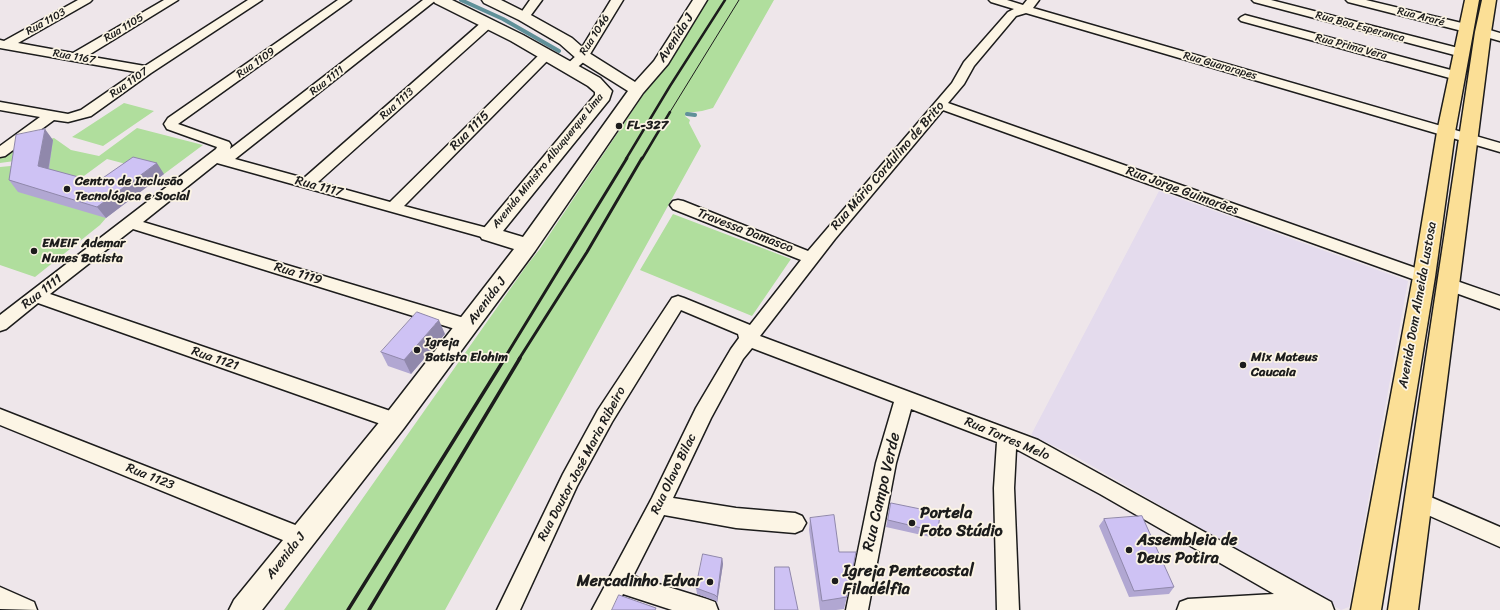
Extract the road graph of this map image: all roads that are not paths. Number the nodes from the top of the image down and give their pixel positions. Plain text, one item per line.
1 (86, 0) edge
2 (172, 0) edge
3 (256, 0) edge
4 (345, 0) edge
5 (430, 0) edge
6 (440, 0) edge
7 (490, 0) edge
8 (536, 0) edge
9 (617, 0) edge
10 (700, 0) edge
11 (995, 0) edge
12 (1258, 0) edge
13 (1472, 0) edge
14 (1489, 0) edge
15 (1030, 4) edge
16 (1296, 5) edge
17 (1349, 9) edge
18 (524, 16) junction
19 (1245, 19) dead end
20 (487, 24) junction
21 (1466, 28) junction
22 (1285, 29) junction
23 (1483, 32) junction
24 (1500, 37) edge
25 (3, 44) edge
26 (1338, 44) junction
27 (1462, 53) junction
28 (546, 55) junction
29 (583, 56) junction
30 (76, 57) junction
31 (569, 68) junction
32 (147, 70) junction
33 (1458, 76) junction
34 (637, 90) junction
35 (0, 106) edge
36 (940, 106) junction
37 (52, 115) junction
38 (1446, 132) junction
39 (1469, 139) junction
40 (1500, 148) edge
41 (0, 153) edge
42 (220, 159) junction
43 (307, 184) junction
44 (678, 205) dead end
45 (393, 208) junction
46 (129, 223) junction
47 (489, 234) junction
48 (1430, 238) junction
49 (528, 246) junction
50 (1454, 247) junction
51 (812, 258) junction
52 (1424, 277) junction
53 (1448, 284) junction
54 (36, 296) junction
55 (678, 302) joint
56 (1500, 303) edge
57 (0, 324) edge
58 (468, 326) junction
59 (748, 339) junction
60 (904, 399) junction
61 (0, 417) edge
62 (395, 420) junction
63 (1007, 437) junction
64 (1419, 501) junction
65 (659, 505) junction
66 (795, 523) dead end
67 (300, 537) junction
68 (1500, 537) edge
69 (618, 582) junction
70 (0, 598) edge
71 (26, 610) edge
72 (244, 610) edge
73 (508, 610) edge
74 (604, 610) edge
75 (707, 610) edge
76 (857, 610) edge
77 (1008, 610) edge
78 (1188, 610) edge
79 (1194, 610) edge
80 (1306, 610) edge
81 (1323, 610) edge
82 (1366, 610) edge
83 (1403, 610) edge

1 - 25 street, Rua 1103
2 - 30 street, Rua 1105
3 - 32 street, Rua 1107
4 - 42 street, Rua 1109
5 - 42 street, Rua 1111
6 - 20 street, Avenida Ministro Albuquerque Lima
7 - 18 street
8 - 18 street
9 - 29 street, Rua 1046
10 - 34 street, Avenida J
11 - 15 street, Rua Guararapes
12 - 16 street, Rua Boa Esperanca
13 - 21 main road, Avenida Dom Almeida Lustosa
14 - 23 main road, Avenida Dom Almeida Lustosa
15 - 36 street, Rua Mário Cordulino de Brito
15 - 38 street, Rua Guararapes
16 - 17 street, Rua Boa Esperanca
16 - 22 street
17 - 21 street, Rua Araré
17 - 26 street
17 - 27 street, Rua Boa Esperanca
18 - 29 street
19 - 22 street, Rua Prima Vera
20 - 28 street, Avenida Ministro Albuquerque Lima
20 - 43 street, Rua 1113
21 - 27 main road, Avenida Dom Almeida Lustosa
22 - 26 street, Rua Prima Vera
23 - 24 street
23 - 39 main road, Avenida Dom Almeida Lustosa
25 - 30 street, Rua 1167
26 - 33 street, Rua Prima Vera
27 - 33 main road, Avenida Dom Almeida Lustosa
28 - 31 street, Avenida Ministro Albuquerque Lima
28 - 45 street, Rua 1115
29 - 31 street, Rua 1046
29 - 34 street
30 - 32 street, Rua 1167
31 - 47 street, Avenida Ministro Albuquerque Lima
32 - 37 street, Rua 1107
33 - 38 main road, Avenida Dom Almeida Lustosa
34 - 49 street, Avenida J
35 - 37 street, Rua 1107
36 - 51 street, Rua Mário Cordulino de Brito
36 - 52 street, Rua Jorge Guimarães
37 - 41 street
38 - 39 street, Rua Guararapes
38 - 48 main road, Avenida Dom Almeida Lustosa
39 - 40 street
39 - 50 main road, Avenida Dom Almeida Lustosa
42 - 43 street, Rua 1117
42 - 46 street, Rua 1111
43 - 45 street, Rua 1117
44 - 51 street, Travessa Damasco
45 - 47 street, Rua 1117
46 - 54 street, Rua 1111
46 - 58 street, Rua 1119
47 - 49 street, Avenida Ministro Albuquerque Lima
48 - 50 main road
48 - 52 main road, Avenida Dom Almeida Lustosa
49 - 58 street, Avenida J
50 - 53 main road, Avenida Dom Almeida Lustosa
51 - 59 street, Rua Mário Cordulino de Brito
52 - 82 main road, Avenida Dom Almeida Lustosa
53 - 56 street
53 - 64 main road, Avenida Dom Almeida Lustosa
54 - 57 street, Rua 1111
54 - 62 street, Rua 1121
55 - 59 street, Rua Torres Melo
55 - 73 street, Rua Doutor José Maria Ribeiro
58 - 62 street, Avenida J
59 - 60 street, Rua Torres Melo
59 - 65 street, Rua Olavo Bilac
60 - 63 street, Rua Torres Melo
60 - 76 street, Rua Campo Verde
61 - 67 street, Rua 1123
62 - 67 street, Avenida J
63 - 77 street
63 - 81 street, Rua Torres Melo
64 - 68 street
64 - 83 main road, Avenida Dom Almeida Lustosa
65 - 66 street
65 - 69 street, Rua Olavo Bilac
67 - 72 street, Avenida J
69 - 74 street, Rua Olavo Bilac
69 - 75 street
70 - 71 street
78 - 79 street
79 - 80 street

